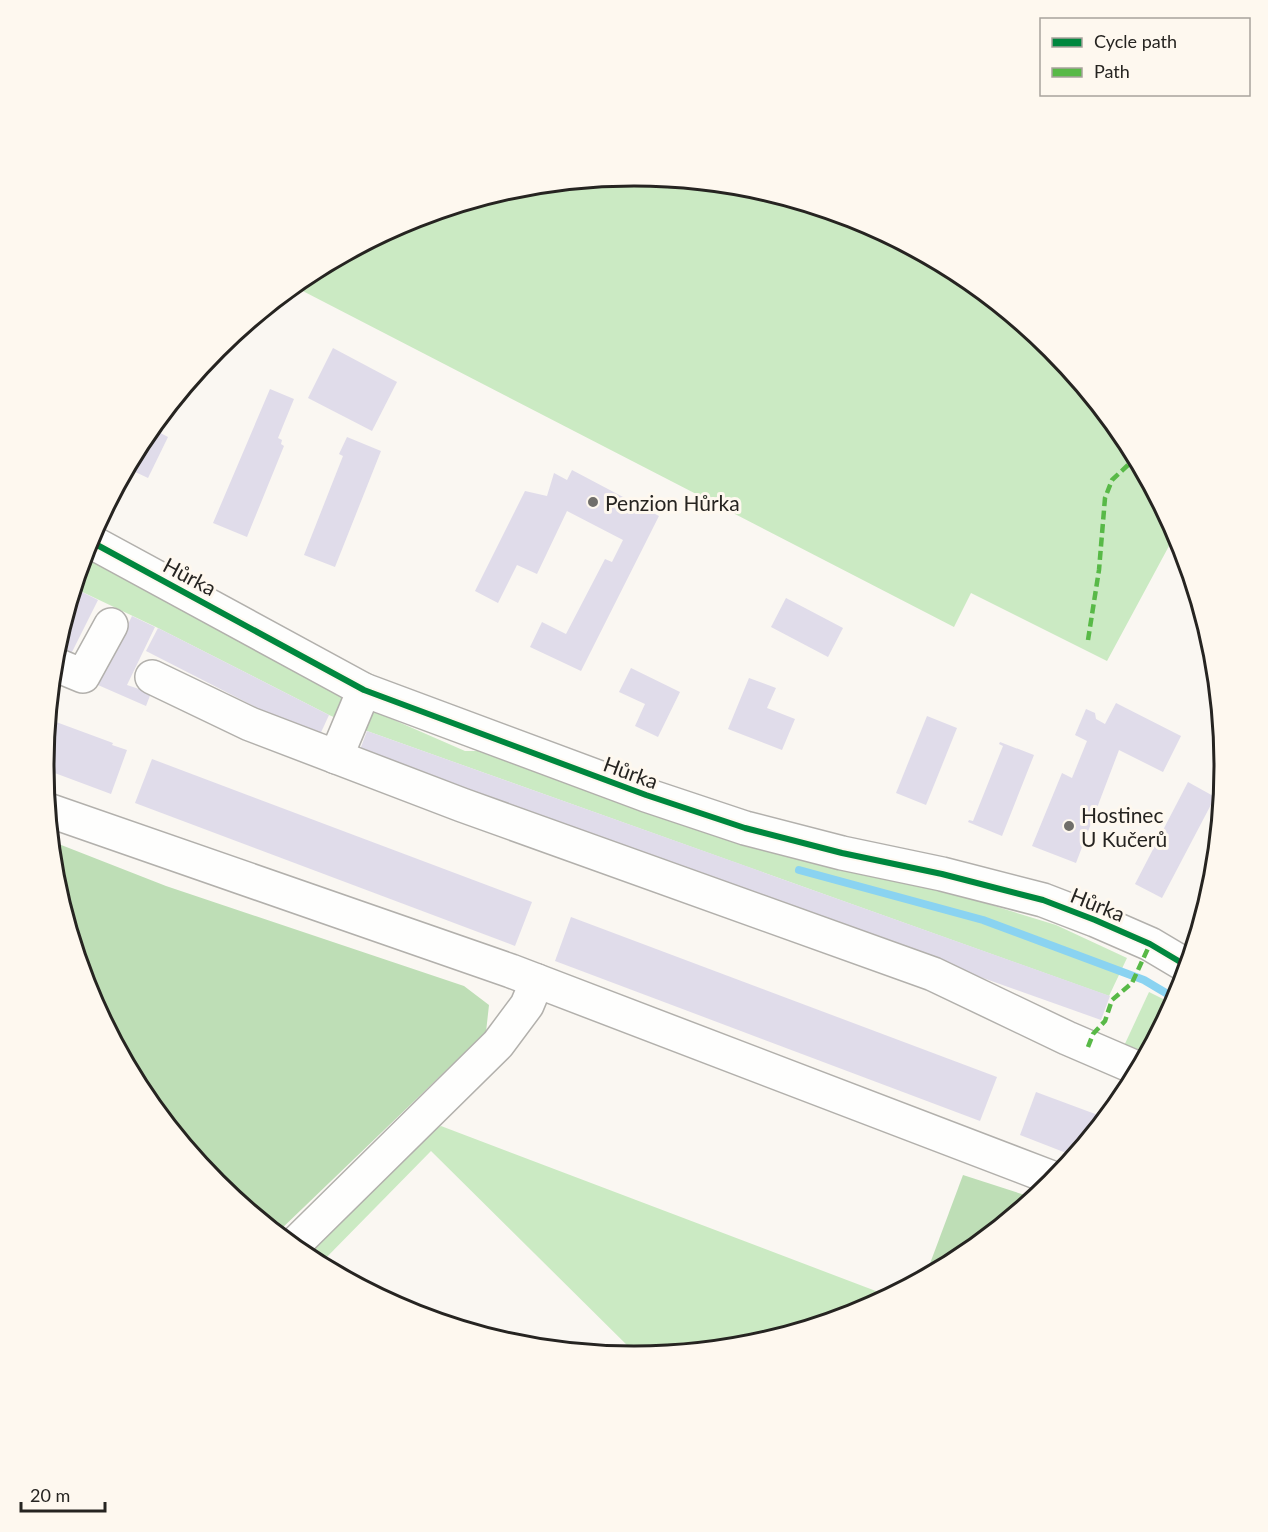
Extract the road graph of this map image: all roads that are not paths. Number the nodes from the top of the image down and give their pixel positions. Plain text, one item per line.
1 (98, 545) edge
2 (111, 625) dead end
3 (63, 668) edge
4 (152, 677) dead end
5 (364, 690) junction
6 (336, 757) junction
7 (56, 813) edge
8 (1179, 962) edge
9 (537, 981) junction
10 (1130, 1065) edge
11 (1045, 1175) edge
12 (300, 1239) edge

1 - 5 street, Hůrka
2 - 3 street
4 - 6 street
5 - 6 street
5 - 8 street, Hůrka
6 - 10 street
7 - 9 street
9 - 11 street
9 - 12 street

